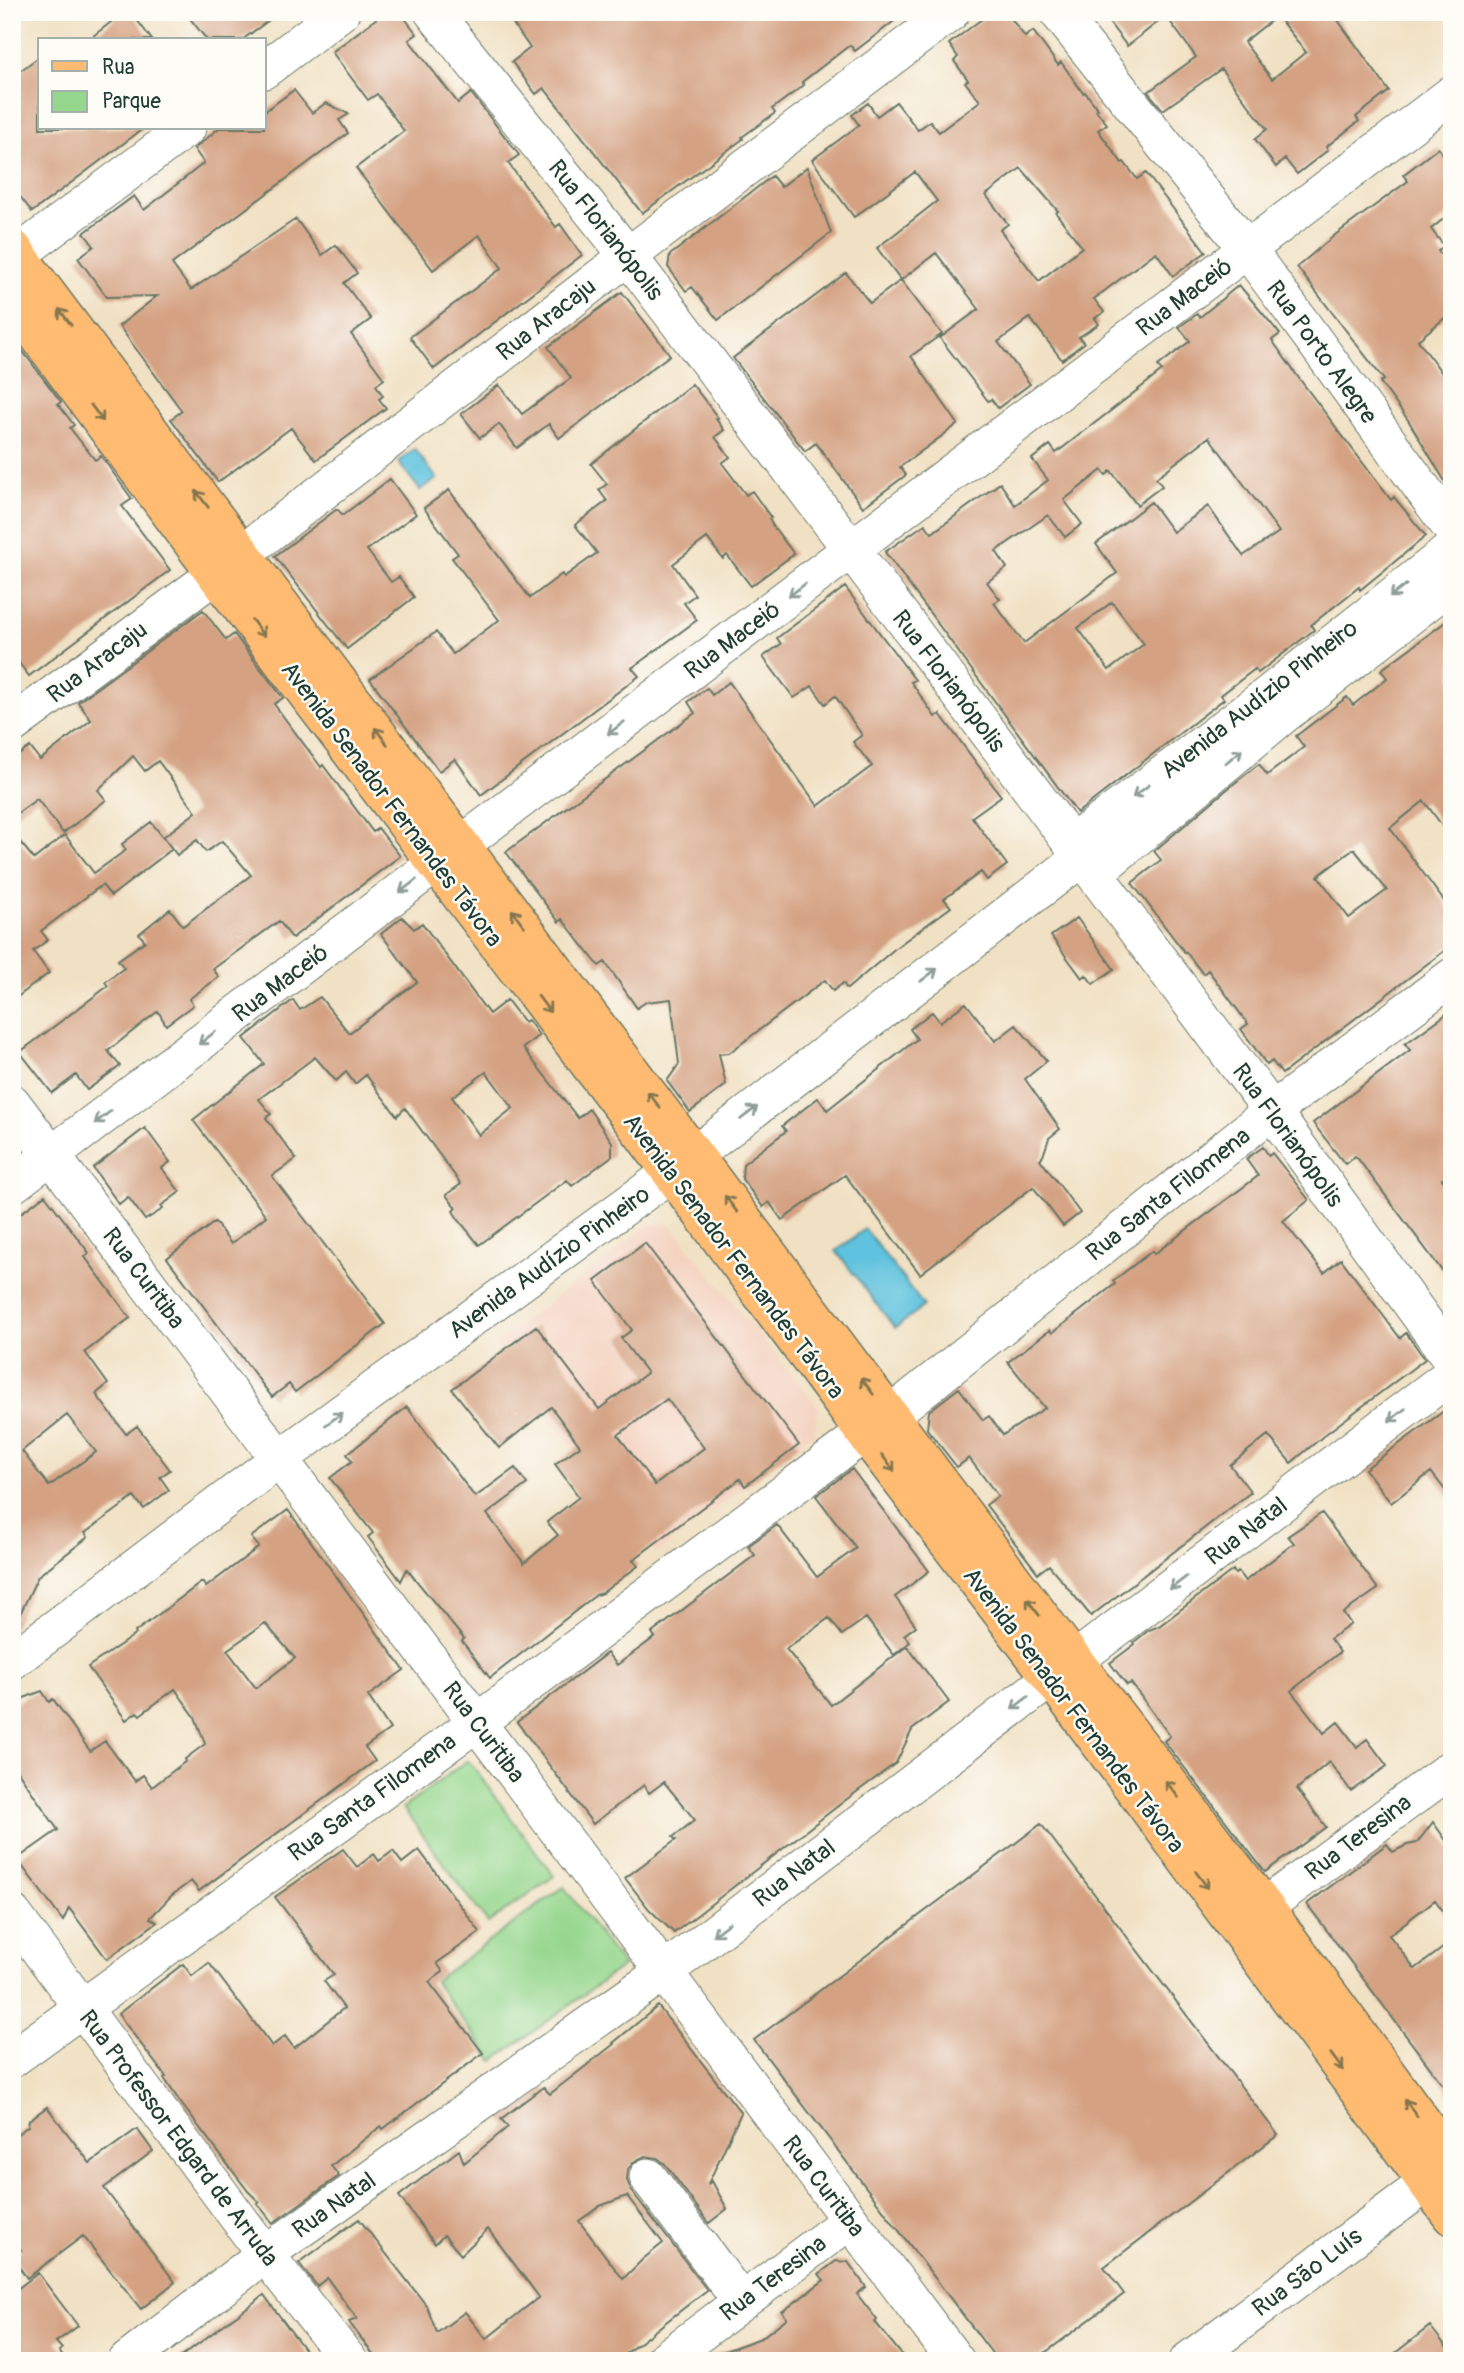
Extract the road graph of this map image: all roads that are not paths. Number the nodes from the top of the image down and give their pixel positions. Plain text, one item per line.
1 (341, 12) edge
2 (433, 12) edge
3 (951, 12) edge
4 (1058, 12) edge
5 (266, 68) edge
6 (1452, 94) edge
7 (184, 130) edge
8 (1247, 249) junction
9 (15, 252) edge
10 (628, 256) junction
11 (12, 300) edge
12 (1452, 530) edge
13 (851, 549) junction
14 (1452, 549) edge
15 (230, 563) junction
16 (1452, 583) edge
17 (1343, 651) junction
18 (12, 725) edge
19 (450, 854) junction
20 (1081, 858) junction
21 (1452, 977) edge
22 (12, 1103) edge
23 (1272, 1111) junction
24 (52, 1155) junction
25 (684, 1164) junction
26 (12, 1185) edge
27 (1452, 1360) edge
28 (1452, 1374) edge
29 (877, 1424) junction
30 (279, 1459) junction
31 (12, 1661) edge
32 (1063, 1670) junction
33 (476, 1723) junction
34 (1452, 1768) edge
35 (1264, 1907) junction
36 (12, 1913) edge
37 (665, 1971) junction
38 (81, 2007) junction
39 (12, 2059) edge
40 (1439, 2173) edge
41 (648, 2177) dead end
42 (1452, 2216) edge
43 (849, 2221) junction
44 (265, 2254) junction
45 (741, 2301) junction
46 (127, 2361) edge
47 (349, 2361) edge
48 (663, 2361) edge
49 (956, 2361) edge
50 (1188, 2361) edge

1 - 5 street
2 - 10 street, Rua Florianópolis
3 - 10 street, Rua Aracaju
4 - 8 street, Rua Porto Alegre
6 - 8 street, Rua Maceió
7 - 9 street
8 - 12 street, Rua Porto Alegre
8 - 13 street, Rua Maceió
15 -> 9 main road, Avenida Senador Fernandes Távora
10 - 13 street, Rua Florianópolis
10 - 15 street, Rua Aracaju
11 -> 15 main road, Avenida Senador Fernandes Távora
13 -> 19 street, Rua Maceió
13 - 20 street, Rua Florianópolis
14 -> 17 street, Avenida Audízio Pinheiro
15 - 18 street, Rua Aracaju
15 - 19 main road, Avenida Senador Fernandes Távora
16 - 17 street, Avenida Audízio Pinheiro
17 - 20 street, Avenida Audízio Pinheiro
19 -> 24 street, Rua Maceió
19 - 25 main road, Avenida Senador Fernandes Távora
20 - 23 street, Rua Florianópolis
25 -> 20 street, Avenida Audízio Pinheiro
21 - 23 street, Rua Santa Filomena
22 - 24 street, Rua Curitiba
23 - 27 street, Rua Florianópolis
23 - 29 street, Rua Santa Filomena
24 - 26 street, Rua Maceió
24 - 30 street, Rua Curitiba
25 - 29 main road, Avenida Senador Fernandes Távora
30 -> 25 street, Avenida Audízio Pinheiro
28 -> 32 street, Rua Natal
29 - 32 main road, Avenida Senador Fernandes Távora
29 - 33 street, Rua Santa Filomena
30 - 31 street, Avenida Audízio Pinheiro
30 - 33 street, Rua Curitiba
35 -> 32 main road, Avenida Senador Fernandes Távora
32 -> 37 street, Rua Natal
32 -> 40 main road, Avenida Senador Fernandes Távora
33 - 37 street, Rua Curitiba
33 - 38 street, Rua Santa Filomena
34 - 35 street, Rua Teresina
40 -> 35 main road, Avenida Senador Fernandes Távora
36 - 38 street, Rua Professor Edgard de Arruda
37 - 43 street, Rua Curitiba
37 - 44 street, Rua Natal
38 - 39 street, Rua Santa Filomena
38 - 44 street, Rua Professor Edgard de Arruda
40 - 42 main road, Avenida Senador Fernandes Távora
40 - 50 street, Rua São Luís
41 - 45 street
43 - 45 street, Rua Teresina
43 - 49 street, Rua Curitiba
44 - 46 street, Rua Natal
44 - 47 street, Rua Professor Edgard de Arruda
45 - 48 street, Rua Teresina

